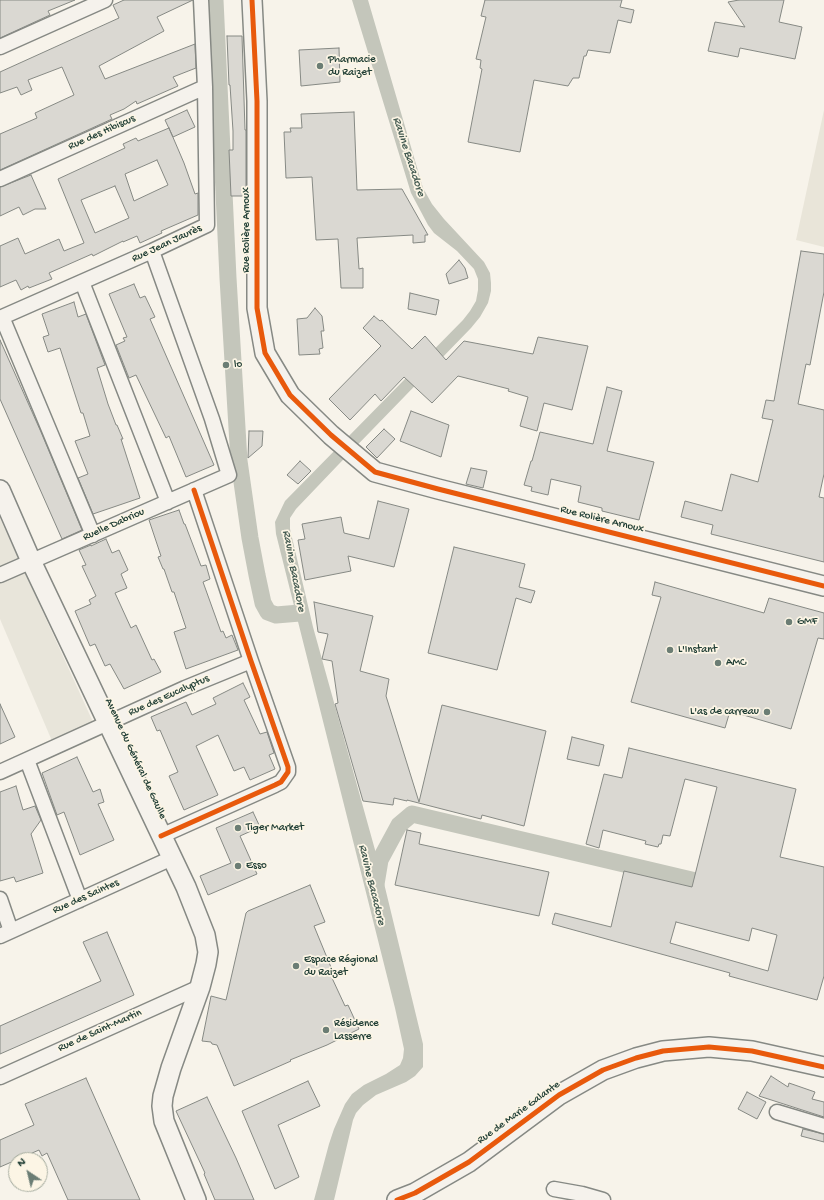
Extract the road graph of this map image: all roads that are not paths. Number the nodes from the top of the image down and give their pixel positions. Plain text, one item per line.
1 (104, 0) edge
2 (201, 0) edge
3 (252, 0) edge
4 (0, 47) edge
5 (205, 87) junction
6 (0, 179) edge
7 (152, 251) junction
8 (82, 282) junction
9 (1, 318) edge
10 (0, 490) edge
11 (194, 490) junction
12 (168, 502) junction
13 (93, 535) junction
14 (31, 561) junction
15 (0, 575) edge
16 (824, 586) edge
17 (251, 661) junction
18 (108, 724) junction
19 (28, 760) junction
20 (0, 772) edge
21 (161, 836) junction
22 (172, 858) junction
23 (0, 899) edge
24 (80, 900) junction
25 (6, 933) edge
26 (200, 987) junction
27 (824, 1067) edge
28 (0, 1076) edge
29 (777, 1112) dead end
30 (824, 1126) edge
31 (554, 1189) dead end
32 (196, 1200) edge
33 (397, 1200) edge
34 (603, 1200) edge

1 - 4 street
2 - 5 street
3 - 16 street, Rue Rolière Arnoux
5 - 6 street, Rue des Hibiscus
5 - 7 street, Rue Jean Jaurès
7 - 8 street, Rue Jean Jaurès
7 - 11 street, Ruelle Dabriou
8 - 9 street, Rue Jean Jaurès
8 - 12 street
9 - 13 street
10 - 14 street, Avenue du Général de Gaulle
11 - 12 street, Ruelle Dabriou
11 - 17 street
12 - 13 street, Ruelle Dabriou
13 - 14 street, Ruelle Dabriou
14 - 15 street, Ruelle Dabriou
14 - 18 street, Avenue du Général de Gaulle
17 - 18 street, Rue des Eucalyptus
17 - 21 street
18 - 19 street, Rue des Eucalyptus
18 - 21 street, Avenue du Général de Gaulle
19 - 20 street, Rue des Eucalyptus
19 - 24 street
21 - 22 street, Avenue du Général de Gaulle
22 - 24 street, Rue des Saintes
22 - 26 street, Avenue du Général de Gaulle
23 - 25 street
24 - 25 street, Rue des Saintes
26 - 28 street, Rue de Saint-Martin
26 - 32 street, Avenue du Général de Gaulle
27 - 33 street, Rue de Marie Galante
29 - 30 street
31 - 34 street

